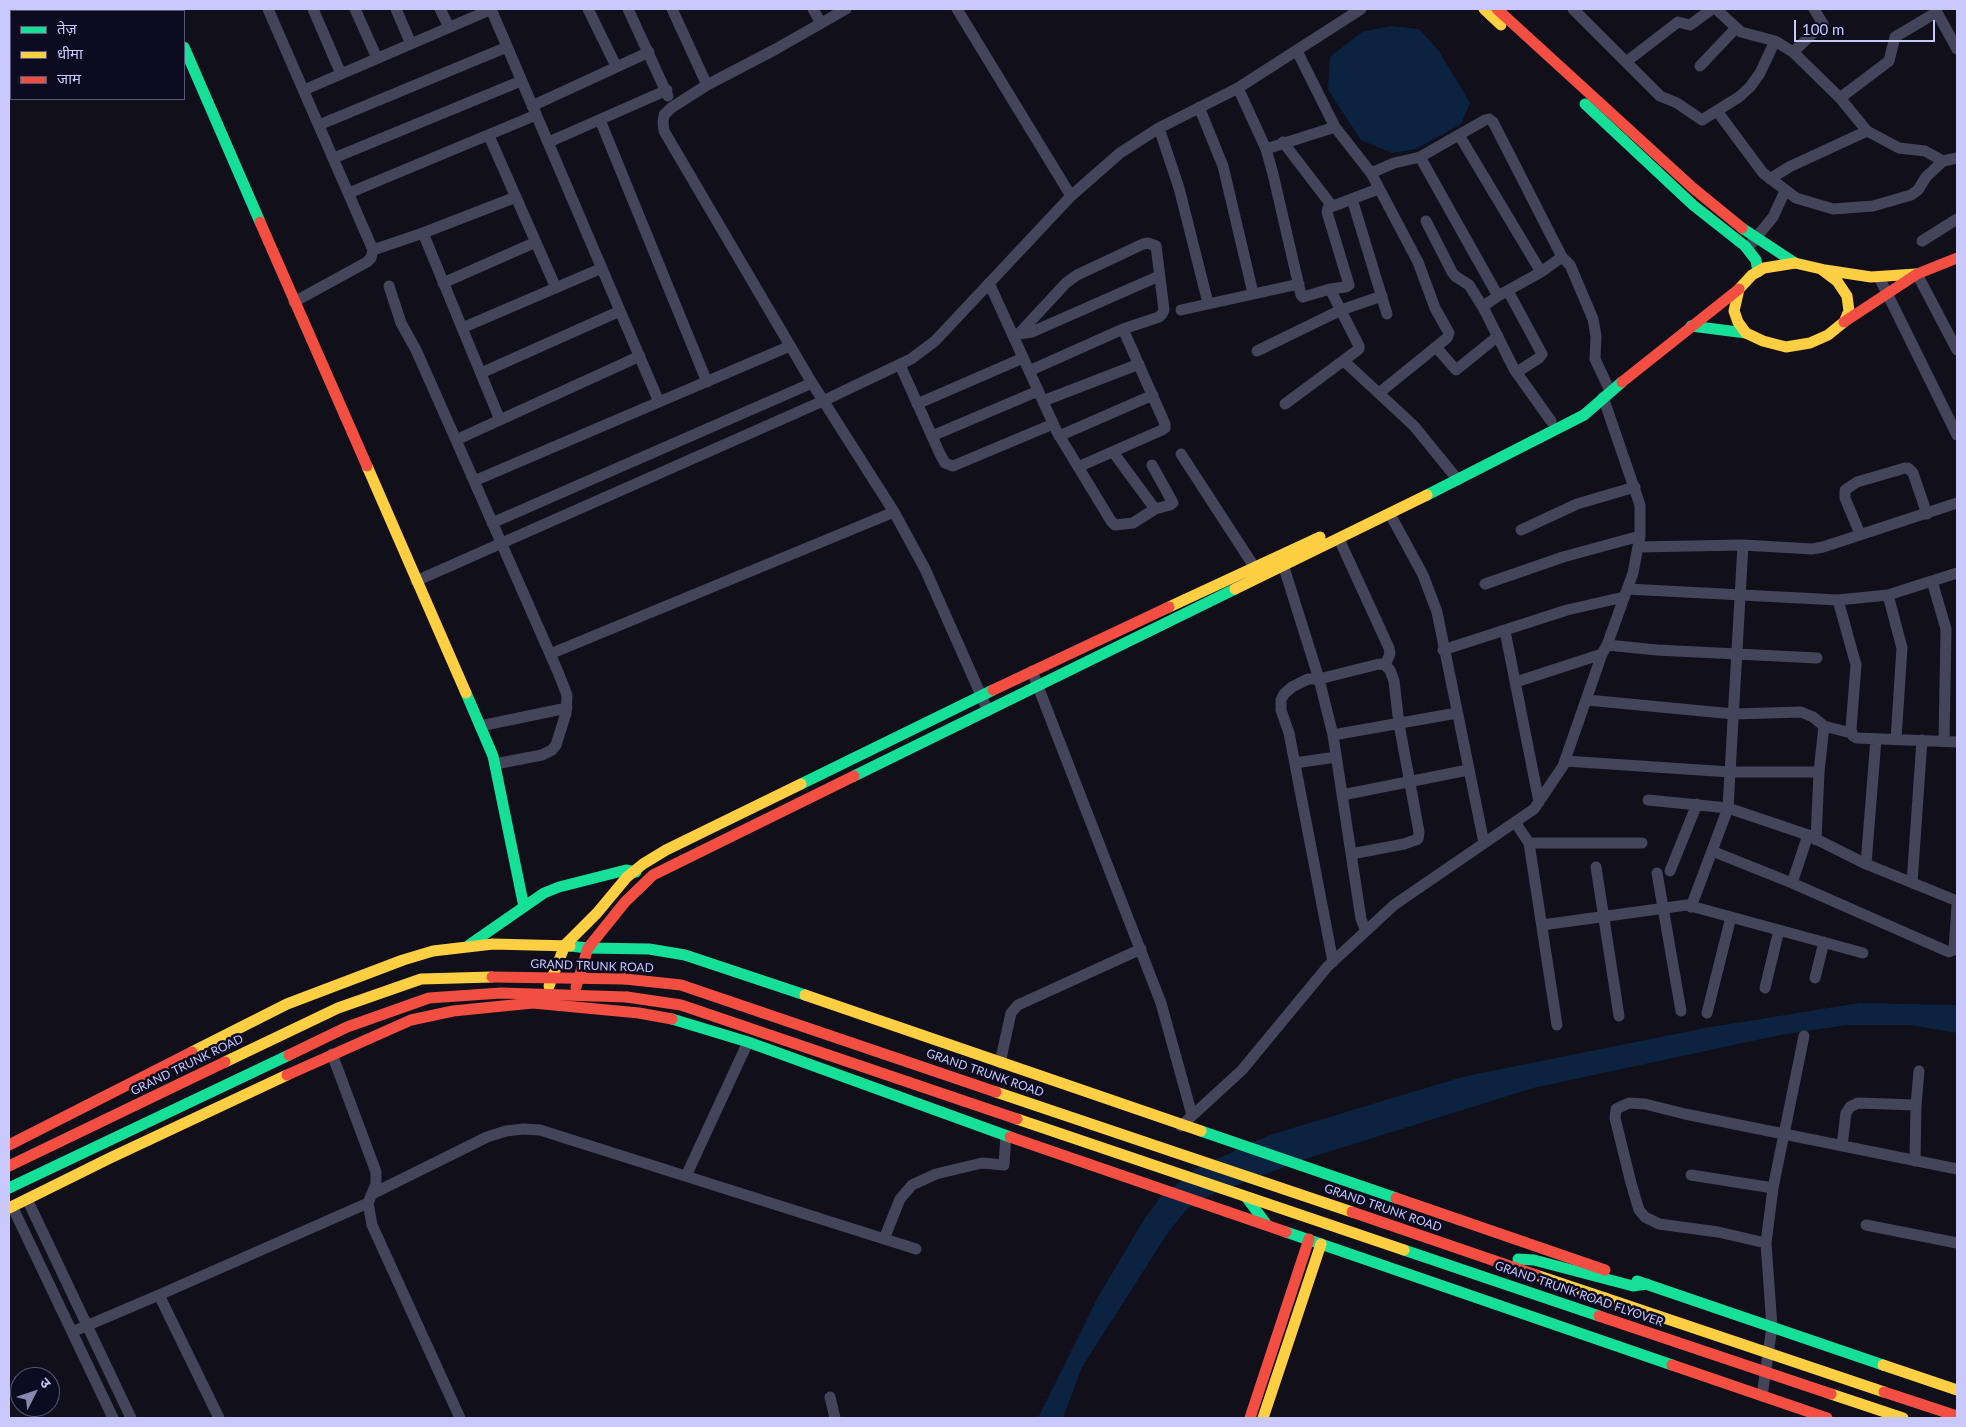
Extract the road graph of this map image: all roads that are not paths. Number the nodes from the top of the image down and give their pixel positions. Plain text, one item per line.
1 (268, 9) edge
2 (313, 9) edge
3 (355, 9) edge
4 (396, 9) edge
5 (440, 9) edge
6 (588, 9) edge
7 (628, 9) edge
8 (672, 9) edge
9 (813, 9) edge
10 (846, 9) edge
11 (957, 9) edge
12 (1361, 9) edge
13 (1484, 9) edge
14 (1497, 9) edge
15 (1573, 9) edge
16 (1714, 9) edge
17 (1814, 9) edge
18 (485, 10) edge
19 (1936, 10) edge
20 (821, 23) junction
21 (449, 28) junction
22 (1736, 28) junction
23 (1774, 41) junction
24 (411, 44) junction
25 (506, 47) junction
26 (185, 49) edge
27 (1957, 50) edge
28 (1296, 51) junction
29 (649, 52) junction
30 (1793, 52) junction
31 (377, 58) junction
32 (1626, 62) junction
33 (616, 66) junction
34 (1700, 66) dead end
35 (341, 74) junction
36 (521, 80) junction
37 (707, 85) junction
38 (1238, 88) junction
39 (304, 90) junction
40 (666, 90) junction
41 (1840, 98) junction
42 (1199, 107) junction
43 (671, 108) junction
44 (534, 111) junction
45 (1717, 111) junction
46 (600, 120) junction
47 (319, 125) junction
48 (1335, 127) junction
49 (1159, 128) junction
50 (1867, 131) junction
51 (1459, 135) junction
52 (488, 136) junction
53 (549, 142) junction
54 (1283, 142) junction
55 (1266, 149) junction
56 (1420, 157) junction
57 (334, 158) junction
58 (1957, 158) edge
59 (1943, 161) junction
60 (1371, 173) junction
61 (1770, 179) junction
62 (1378, 189) junction
63 (1785, 191) junction
64 (349, 193) junction
65 (1070, 196) junction
66 (516, 197) junction
67 (1352, 199) junction
68 (1332, 206) junction
69 (1957, 219) edge
70 (1426, 221) dead end
71 (423, 233) junction
72 (1756, 238) junction
73 (1922, 241) dead end
74 (536, 242) junction
75 (1747, 249) junction
76 (373, 250) junction
77 (1562, 257) junction
78 (1956, 262) edge
79 (1795, 263) junction
80 (602, 268) junction
81 (1821, 269) junction
82 (1541, 272) junction
83 (1758, 272) junction
84 (1917, 274) junction
85 (1159, 276) junction
86 (1878, 277) junction
87 (442, 283) junction
88 (989, 283) junction
89 (1298, 284) junction
90 (389, 286) dead end
91 (556, 288) junction
92 (1330, 289) junction
93 (1740, 290) junction
94 (1253, 293) junction
95 (1503, 293) junction
96 (1888, 295) junction
97 (1382, 296) junction
98 (294, 302) junction
99 (1208, 304) junction
100 (1484, 308) junction
101 (1181, 310) dead end
102 (1341, 310) junction
103 (620, 311) junction
104 (1387, 314) dead end
105 (1844, 322) junction
106 (1691, 326) junction
107 (462, 328) junction
108 (1123, 329) junction
109 (1746, 333) junction
110 (1016, 336) junction
111 (1498, 336) junction
112 (790, 346) junction
113 (1436, 347) junction
114 (1957, 350) edge
115 (1257, 351) dead end
116 (640, 356) junction
117 (1023, 358) junction
118 (1344, 361) junction
119 (1138, 364) junction
120 (900, 365) junction
121 (1029, 371) junction
122 (1517, 372) junction
123 (481, 373) junction
124 (707, 382) junction
125 (812, 383) junction
126 (1379, 393) junction
127 (1152, 395) junction
128 (1041, 396) junction
129 (1604, 396) junction
130 (823, 401) junction
131 (659, 402) junction
132 (917, 404) junction
133 (1285, 404) dead end
134 (500, 420) junction
135 (1551, 421) junction
136 (1053, 424) junction
137 (1956, 429) edge
138 (932, 436) junction
139 (1059, 436) junction
140 (456, 440) junction
141 (1113, 452) junction
142 (1181, 454) dead end
143 (1152, 465) dead end
144 (1078, 467) junction
145 (1455, 476) junction
146 (474, 481) junction
147 (1635, 487) junction
148 (1957, 503) edge
149 (1155, 509) junction
150 (894, 512) junction
151 (1390, 514) junction
152 (1927, 514) junction
153 (492, 523) junction
154 (1521, 530) dead end
155 (1860, 534) junction
156 (1339, 539) junction
157 (1639, 541) junction
158 (500, 544) junction
159 (1744, 545) junction
160 (1282, 561) junction
161 (1255, 568) junction
162 (1957, 573) edge
163 (416, 581) junction
164 (1932, 581) junction
165 (1485, 584) dead end
166 (1626, 593) junction
167 (1888, 595) junction
168 (1741, 596) junction
169 (1838, 600) junction
170 (1505, 631) junction
171 (1443, 650) junction
172 (1604, 650) junction
173 (550, 654) junction
174 (1737, 654) junction
175 (1817, 658) dead end
176 (1385, 665) junction
177 (1032, 671) junction
178 (1319, 679) junction
179 (1516, 682) junction
180 (1038, 687) junction
181 (981, 697) junction
182 (1587, 700) junction
183 (567, 708) junction
184 (988, 711) junction
185 (1457, 713) junction
186 (1734, 714) junction
187 (1398, 724) junction
188 (480, 726) junction
189 (1824, 726) junction
190 (1851, 732) junction
191 (1333, 735) junction
192 (1876, 739) junction
193 (1896, 740) junction
194 (1922, 740) junction
195 (1944, 741) junction
196 (1957, 742) edge
197 (1336, 757) junction
198 (1565, 761) junction
199 (1295, 763) junction
200 (495, 764) junction
201 (1468, 770) junction
202 (1730, 772) junction
203 (1819, 772) junction
204 (1409, 780) junction
205 (783, 792) junction
206 (1342, 795) junction
207 (1648, 800) dead end
208 (1540, 802) junction
209 (1696, 804) junction
210 (789, 808) junction
211 (1728, 808) junction
212 (1515, 822) junction
213 (1812, 838) junction
214 (1642, 843) dead end
215 (1484, 844) junction
216 (1529, 844) junction
217 (1712, 851) junction
218 (1351, 854) junction
219 (1866, 864) junction
220 (1596, 867) dead end
221 (634, 871) junction
222 (1670, 871) dead end
223 (1657, 873) dead end
224 (650, 878) junction
225 (1792, 883) junction
226 (1912, 883) junction
227 (1957, 903) edge
228 (1691, 906) junction
229 (524, 907) junction
230 (1663, 909) junction
231 (1604, 917) junction
232 (1731, 917) junction
233 (1542, 926) junction
234 (1779, 930) junction
235 (1366, 931) junction
236 (1956, 939) edge
237 (1824, 942) junction
238 (565, 945) junction
239 (468, 946) junction
240 (588, 948) junction
241 (1141, 949) junction
242 (1864, 952) dead end
243 (1333, 962) junction
244 (1815, 978) dead end
245 (1765, 988) dead end
246 (542, 1004) junction
247 (570, 1005) junction
248 (1681, 1011) dead end
249 (1707, 1013) dead end
250 (1619, 1016) dead end
251 (1557, 1025) dead end
252 (1804, 1036) dead end
253 (748, 1042) junction
254 (332, 1054) junction
255 (1000, 1063) junction
256 (1919, 1070) dead end
257 (138, 1081) junction
258 (1916, 1105) junction
259 (1192, 1115) junction
260 (1181, 1126) junction
261 (162, 1133) junction
262 (1783, 1134) junction
263 (1006, 1135) junction
264 (9, 1145) edge
265 (1842, 1146) junction
266 (1915, 1161) junction
267 (9, 1166) edge
268 (1957, 1169) edge
269 (1691, 1175) dead end
270 (686, 1176) junction
271 (9, 1188) edge
272 (1773, 1188) junction
273 (1246, 1197) junction
274 (370, 1198) junction
275 (27, 1199) junction
276 (11, 1207) edge
277 (1267, 1225) junction
278 (1866, 1225) dead end
279 (884, 1239) junction
280 (1309, 1239) junction
281 (1766, 1243) junction
282 (1957, 1243) edge
283 (1321, 1244) junction
284 (916, 1249) dead end
285 (1488, 1258) junction
286 (1646, 1284) junction
287 (158, 1296) junction
288 (1605, 1298) joint
289 (88, 1325) junction
290 (1772, 1327) junction
291 (72, 1332) junction
292 (118, 1389) junction
293 (1957, 1390) edge
294 (103, 1396) junction
295 (1762, 1396) junction
296 (830, 1397) dead end
297 (1957, 1416) edge
298 (113, 1418) edge
299 (132, 1418) edge
300 (219, 1418) edge
301 (460, 1418) edge
302 (835, 1418) edge
303 (1250, 1418) edge
304 (1263, 1418) edge
305 (1827, 1418) edge
306 (1903, 1418) edge

1 - 39 street
2 - 35 street
3 - 31 street
4 - 24 street
5 - 21 street
6 - 33 street
7 - 29 street
8 - 37 street
9 - 20 street
10 - 20 street
11 - 65 street
12 - 28 street
13 - 75 main road
14 - 72 main road
15 - 32 street
16 - 22 street
16 - 32 street
17 - 30 street
18 - 21 street
18 - 25 street
19 - 27 street
19 - 41 street
20 - 37 street
21 - 24 street
22 - 23 street
22 - 34 street
23 - 30 street
23 - 45 street
24 - 31 street
25 - 36 street
25 - 47 street
26 - 98 main road
28 - 38 street
28 - 48 street
29 - 33 street
29 - 40 street
30 - 41 street
31 - 35 street
32 - 45 street
33 - 44 street
35 - 39 street
36 - 44 street
36 - 57 street
37 - 43 street
38 - 42 street
38 - 55 street
39 - 47 street
40 - 43 street
40 - 46 street
41 - 50 street
42 - 49 street
42 - 94 street
43 - 112 street
44 - 52 street
44 - 53 street
45 - 61 street
46 - 53 street
46 - 124 street
47 - 57 street
48 - 54 street
48 - 60 street
49 - 65 street
49 - 99 street
50 - 59 street
50 - 61 street
51 - 56 street
51 - 77 street
51 - 82 street
52 - 64 street
52 - 66 street
53 - 80 street
54 - 55 street
54 - 68 street
55 - 89 street
56 - 60 street
56 - 95 street
57 - 64 street
58 - 59 street
59 - 63 street
60 - 62 street
61 - 63 street
62 - 67 street
62 - 113 street
63 - 72 street
64 - 76 street
65 - 88 street
66 - 71 street
66 - 74 street
67 - 68 street
67 - 97 street
68 - 92 street
69 - 73 street
70 - 100 street
71 - 76 street
71 - 87 street
72 - 75 street
72 - 79 main road
74 - 87 street
74 - 91 street
75 - 83 main road
76 - 98 street
77 - 82 street
77 - 129 street
78 - 84 main road
79 - 81 main road
79 - 83 main road
80 - 91 street
80 - 103 street
81 - 86 main road
81 - 105 main road
82 - 95 street
83 - 93 main road
84 - 86 main road
84 - 96 main road
84 - 114 street
85 - 108 street
85 - 110 street
85 - 110 street
86 - 96 street
87 - 107 street
88 - 110 street
88 - 120 street
89 - 92 street
89 - 94 street
90 - 140 street
91 - 107 street
92 - 102 street
93 - 106 main road
93 - 109 main road
94 - 99 street
95 - 100 street
95 - 122 street
96 - 105 main road
96 - 137 street
97 - 102 street
97 - 104 street
98 - 163 main road
99 - 101 street
100 - 111 street
102 - 115 street
102 - 118 street
103 - 116 street
103 - 123 street
105 - 109 main road
106 - 109 main road
106 - 129 main road
107 - 123 street
108 - 119 street
108 - 121 street
110 - 117 street
111 - 113 street
111 - 122 street
112 - 124 street
112 - 125 street
113 - 126 street
116 - 131 street
116 - 134 street
117 - 121 street
117 - 132 street
118 - 126 street
118 - 133 street
119 - 127 street
119 - 128 street
120 - 130 street
120 - 132 street
121 - 128 street
122 - 135 street
123 - 134 street
124 - 131 street
125 - 130 street
125 - 153 street
126 - 145 street
127 - 139 street
127 - 141 street
128 - 136 street
128 - 138 street
129 - 135 main road
129 - 145 main road
129 - 147 street
130 - 150 street
130 - 158 street
131 - 146 street
132 - 138 street
134 - 140 street
135 - 145 main road
136 - 138 street
136 - 139 street
139 - 144 street
140 - 146 street
141 - 144 street
141 - 149 street
142 - 161 street
143 - 149 street
144 - 149 street
145 - 151 main road
145 - 160 main road
146 - 153 street
147 - 154 street
147 - 157 street
148 - 152 street
150 - 173 street
150 - 181 street
151 - 156 main road
151 - 171 street
152 - 155 street
152 - 155 street
153 - 158 street
155 - 159 street
156 - 160 main road
156 - 176 street
157 - 159 street
157 - 165 street
157 - 166 street
158 - 163 street
158 - 173 street
159 - 168 street
160 - 161 main road
160 - 178 street
160 - 180 main road
161 - 177 main road
162 - 164 street
163 - 188 main road
164 - 167 street
164 - 195 street
166 - 168 street
166 - 170 street
166 - 172 street
167 - 169 street
167 - 193 street
168 - 169 street
168 - 174 street
169 - 190 street
170 - 171 street
170 - 179 street
171 - 185 street
172 - 174 street
172 - 179 street
172 - 182 street
173 - 183 street
174 - 175 street
174 - 186 street
176 - 178 street
176 - 187 street
177 - 180 street
177 - 181 main road
178 - 191 street
178 - 199 street
179 - 208 street
180 - 184 main road
180 - 241 street
181 - 184 street
181 - 205 main road
182 - 186 street
182 - 198 street
183 - 188 street
183 - 200 street
184 - 210 main road
185 - 187 street
185 - 201 street
186 - 189 street
186 - 202 street
187 - 191 street
187 - 204 street
188 - 200 main road
189 - 190 street
189 - 203 street
190 - 192 street
191 - 197 street
192 - 193 street
192 - 219 street
193 - 194 street
194 - 195 street
194 - 226 street
195 - 196 street
197 - 199 street
197 - 206 street
198 - 202 street
198 - 208 street
199 - 243 street
200 - 229 main road
201 - 204 street
201 - 215 street
202 - 203 street
202 - 211 street
203 - 213 street
204 - 206 street
204 - 218 street
205 - 210 main road
205 - 221 main road
206 - 218 street
207 - 209 street
208 - 212 street
209 - 211 street
209 - 222 street
210 - 224 main road
211 - 213 street
211 - 217 street
212 - 215 street
212 - 216 street
213 - 219 street
213 - 225 street
214 - 216 street
215 - 235 street
216 - 233 street
217 - 225 street
217 - 228 street
218 - 235 street
219 - 226 street
220 - 231 street
221 - 224 main road
221 - 229 main road
221 - 238 main road
223 - 230 street
224 - 240 main road
225 - 236 street
226 - 227 street
227 - 236 street
228 - 230 street
228 - 232 street
229 - 239 main road
230 - 231 street
230 - 248 street
231 - 233 street
231 - 250 street
232 - 234 street
232 - 249 street
233 - 251 street
234 - 237 street
234 - 245 street
235 - 243 street
237 - 242 street
237 - 244 street
238 - 239 main road
238 - 240 main road
238 - 246 main road
239 - 257 main road
240 - 247 main road
240 - 255 main road
241 - 255 street
241 - 259 street
243 - 259 street
246 - 247 main road
246 - 254 main road
247 - 253 main road
252 - 262 street
253 - 263 main road
253 - 270 street
254 - 261 main road
254 - 274 street
255 - 260 main road
256 - 258 street
257 - 261 main road
257 - 264 main road
258 - 265 street
258 - 266 street
259 - 260 street
260 - 286 main road
261 - 275 main road
262 - 265 street
262 - 272 street
262 - 281 street
263 - 277 main road
263 - 279 street
265 - 266 street
266 - 268 street
267 - 285 main road, GRAND TRUNK ROAD, bridge
269 - 272 street
270 - 274 street
270 - 279 street
271 - 273 main road, GRAND TRUNK ROAD FLYOVER, bridge
272 - 281 street
273 - 277 main road
273 - 306 main road, GRAND TRUNK ROAD FLYOVER, bridge
274 - 287 street
274 - 301 street
275 - 276 main road
275 - 289 street
276 - 291 street
277 - 280 main road
278 - 282 street
279 - 284 street
280 - 283 main road
280 - 303 main road
281 - 290 street
283 - 295 main road
283 - 304 main road
285 - 286 main road
285 - 288 main road, GRAND TRUNK ROAD
286 - 290 main road
287 - 289 street
287 - 300 street
288 - 297 main road, GRAND TRUNK ROAD FLYOVER, bridge
289 - 291 street
289 - 292 street
290 - 293 main road
290 - 295 street
291 - 294 street
292 - 294 street
292 - 299 street
294 - 298 street
295 - 305 main road
296 - 302 street

